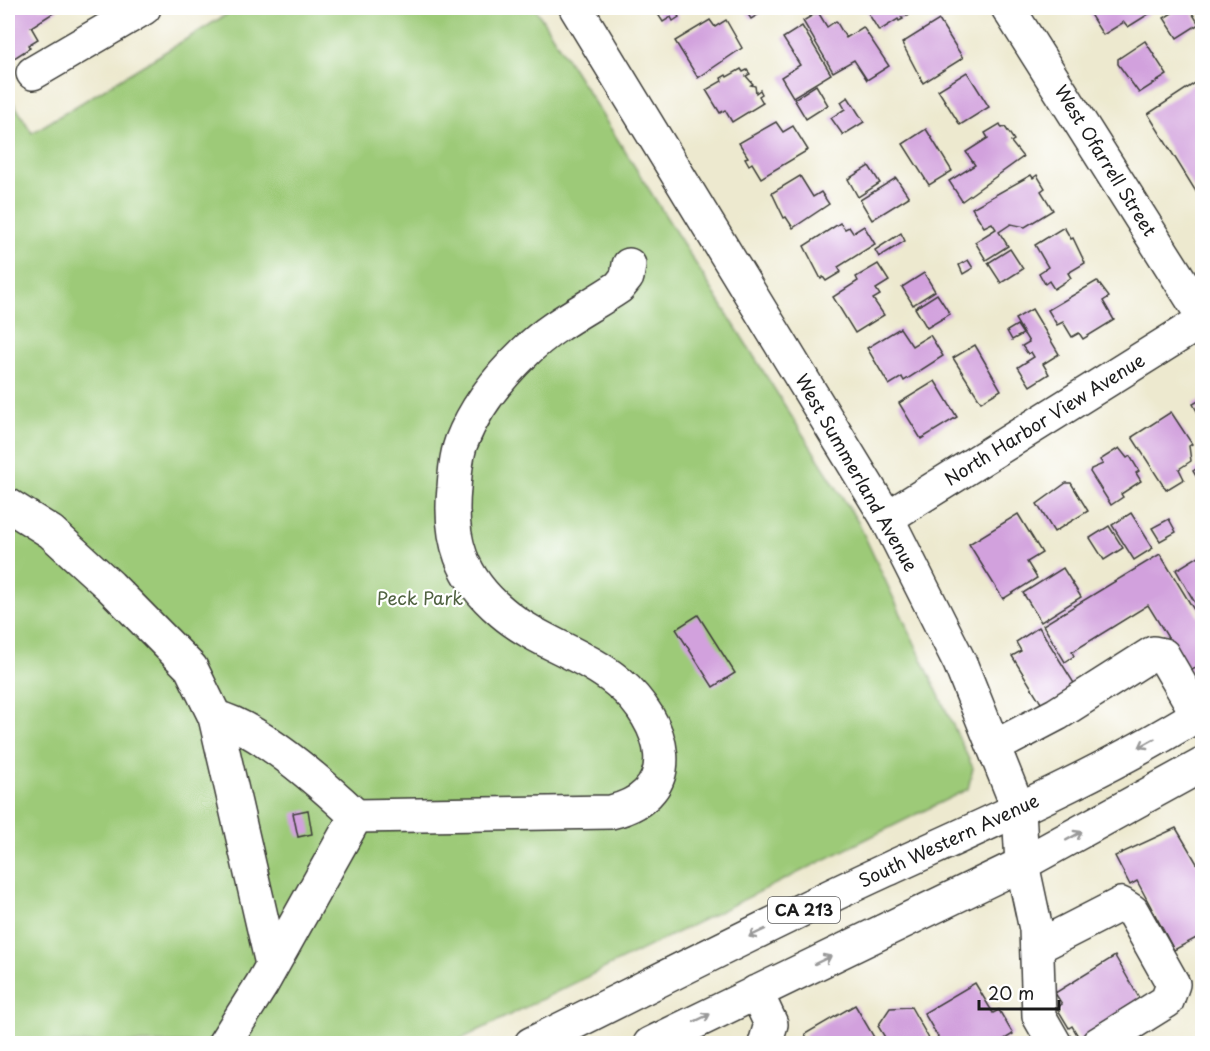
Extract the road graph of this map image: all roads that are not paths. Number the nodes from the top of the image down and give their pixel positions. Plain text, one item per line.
1 (144, 8) edge
2 (576, 8) edge
3 (1008, 8) edge
4 (33, 73) dead end
5 (629, 265) dead end
6 (1203, 315) edge
7 (1203, 321) edge
8 (8, 505) edge
9 (887, 518) junction
10 (1200, 713) edge
11 (215, 717) junction
12 (994, 747) junction
13 (1203, 765) edge
14 (1019, 810) junction
15 (356, 816) junction
16 (1022, 864) junction
17 (1037, 947) junction
18 (272, 964) junction
19 (756, 992) junction
20 (662, 1041) edge
21 (224, 1044) edge
22 (531, 1044) edge
23 (765, 1044) edge
24 (1056, 1044) edge
25 (1098, 1044) edge

1 - 4 main road
2 - 9 main road, West Summerland Avenue
3 - 6 main road, West Ofarrell Street
5 - 15 main road
7 - 9 main road, North Harbor View Avenue
8 - 11 main road
9 - 12 main road, West Summerland Avenue
10 - 12 main road
10 -> 14 main road, South Western Avenue / CA 213
11 - 15 main road
11 - 18 main road
12 - 14 main road, West Summerland Avenue
16 -> 13 main road, CA 213
14 - 16 main road, West Summerland Avenue
14 -> 22 main road, South Western Avenue / CA 213
15 - 18 main road
16 - 17 main road, West Summerland Avenue
19 -> 16 main road, CA 213
17 - 24 main road, West Summerland Avenue
17 - 25 main road
18 - 21 main road
20 -> 19 main road, CA 213
19 - 23 main road

